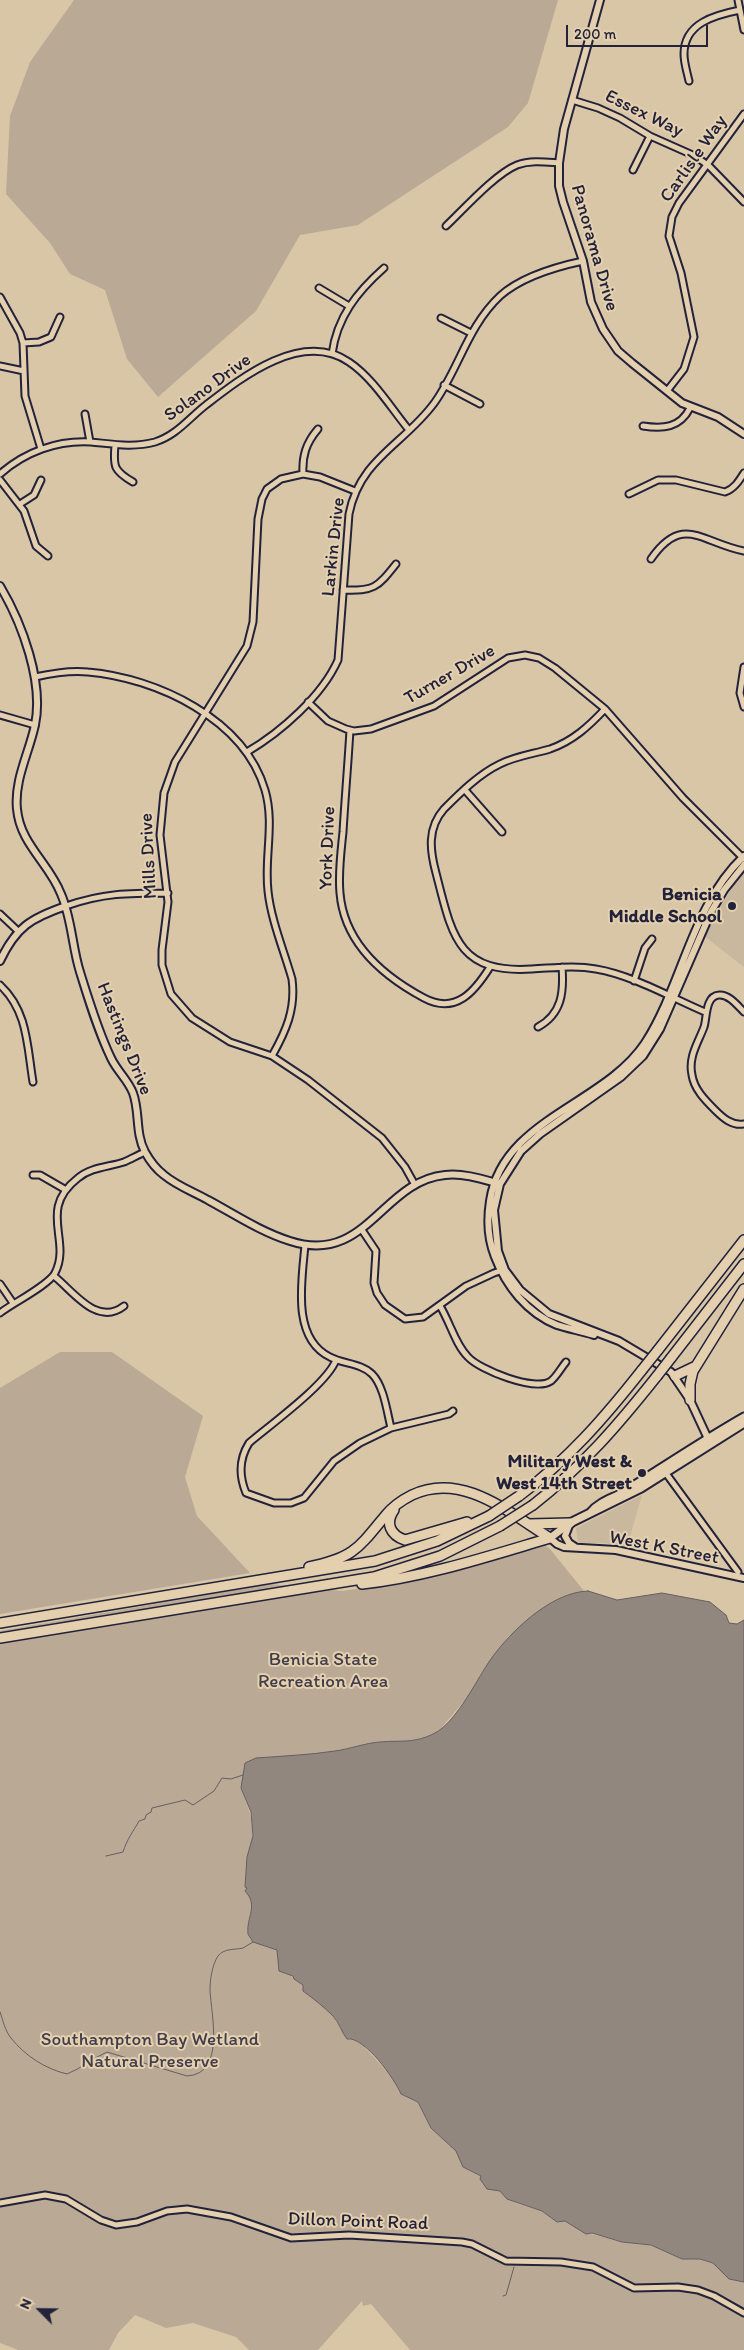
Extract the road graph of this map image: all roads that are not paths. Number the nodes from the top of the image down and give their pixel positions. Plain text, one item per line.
1 (600, 0) edge
2 (738, 0) edge
3 (740, 10) junction
4 (744, 30) edge
5 (689, 81) dead end
6 (572, 100) junction
7 (744, 114) edge
8 (742, 121) edge
9 (650, 136) junction
10 (559, 163) junction
11 (707, 164) junction
12 (633, 170) dead end
13 (744, 202) edge
14 (446, 226) dead end
15 (583, 261) junction
16 (384, 268) dead end
17 (319, 288) dead end
18 (0, 297) edge
19 (348, 306) junction
20 (60, 317) dead end
21 (441, 318) dead end
22 (471, 333) junction
23 (23, 343) junction
24 (332, 354) junction
25 (0, 366) edge
26 (24, 371) junction
27 (444, 385) junction
28 (667, 391) junction
29 (480, 404) dead end
30 (690, 408) junction
31 (86, 414) dead end
32 (643, 426) dead end
33 (318, 429) dead end
34 (409, 430) junction
35 (744, 434) edge
36 (90, 442) junction
37 (115, 445) junction
38 (42, 449) junction
39 (744, 473) edge
40 (0, 474) edge
41 (303, 474) junction
42 (0, 480) edge
43 (41, 480) dead end
44 (132, 482) dead end
45 (355, 491) junction
46 (629, 494) dead end
47 (20, 504) junction
48 (744, 551) edge
49 (48, 556) dead end
50 (651, 559) dead end
51 (396, 564) dead end
52 (0, 586) edge
53 (344, 590) junction
54 (744, 667) edge
55 (36, 677) junction
56 (308, 702) junction
57 (744, 707) edge
58 (605, 709) junction
59 (205, 714) junction
60 (0, 716) edge
61 (35, 726) junction
62 (350, 730) junction
63 (247, 752) junction
64 (465, 790) junction
65 (502, 832) dead end
66 (744, 860) edge
67 (168, 894) junction
68 (66, 906) junction
69 (0, 914) edge
70 (18, 931) junction
71 (652, 939) dead end
72 (0, 961) edge
73 (490, 967) junction
74 (562, 967) junction
75 (634, 982) junction
76 (0, 985) edge
77 (670, 997) junction
78 (705, 1012) junction
79 (744, 1012) edge
80 (538, 1027) dead end
81 (272, 1056) junction
82 (33, 1082) dead end
83 (744, 1124) edge
84 (145, 1152) junction
85 (33, 1175) dead end
86 (497, 1183) junction
87 (415, 1185) junction
88 (66, 1190) junction
89 (362, 1230) junction
90 (744, 1240) edge
91 (306, 1245) junction
92 (744, 1264) edge
93 (502, 1271) junction
94 (54, 1276) junction
95 (0, 1284) edge
96 (744, 1289) edge
97 (13, 1303) junction
98 (124, 1306) dead end
99 (440, 1306) junction
100 (0, 1313) edge
101 (336, 1360) junction
102 (566, 1362) dead end
103 (696, 1365) junction
104 (675, 1376) junction
105 (690, 1400) junction
106 (453, 1412) dead end
107 (744, 1417) edge
108 (744, 1423) edge
109 (391, 1428) junction
110 (709, 1441) junction
111 (664, 1470) junction
112 (397, 1504) junction
113 (489, 1516) junction
114 (570, 1523) junction
115 (528, 1524) junction
116 (550, 1538) junction
117 (578, 1548) junction
118 (744, 1568) edge
119 (736, 1574) junction
120 (744, 1578) edge
121 (241, 1584) junction
122 (317, 1587) junction
123 (0, 1623) edge
124 (0, 1638) edge
125 (0, 2203) edge
126 (744, 2314) edge

1 - 6 street, Panorama Drive
2 - 3 street
3 - 4 street
3 - 5 street
6 - 9 street, Essex Way
6 - 10 street, Panorama Drive
7 - 8 street, Carlisle Way
8 - 11 street, Carlisle Way
9 - 11 street, Essex Way
9 - 12 street
10 - 14 street
10 - 15 street, Panorama Drive
11 - 13 street, Essex Way
11 - 28 street, Carlisle Way
15 - 22 street, Larkin Drive
15 - 28 street, Panorama Drive
16 - 19 street
17 - 19 street
18 - 23 street
19 - 24 street
20 - 23 street
21 - 22 street
22 - 27 street, Larkin Drive
23 - 26 street
24 - 34 street, Solano Drive
24 - 37 street, Solano Drive
25 - 26 street
26 - 38 street
27 - 29 street
27 - 34 street, Larkin Drive
28 - 30 street, Panorama Drive
30 - 32 street
30 - 35 street, Panorama Drive
31 - 36 street
33 - 41 street
34 - 45 street, Larkin Drive
36 - 37 street, Solano Drive
36 - 38 street, Solano Drive
37 - 44 street
38 - 40 street, Solano Drive
39 - 46 street
41 - 45 street, Mills Drive
41 - 59 street, Mills Drive
42 - 47 street
43 - 47 street
45 - 53 street, Larkin Drive
47 - 49 street
48 - 50 street
51 - 53 street
52 - 55 street, Hastings Drive
53 - 56 street, Larkin Drive
54 - 57 street
55 - 59 street
55 - 61 street, Hastings Drive
56 - 62 street, Turner Drive
56 - 63 street, Larkin Drive
58 - 62 street, Turner Drive
58 - 64 street
58 - 66 street, Turner Drive
59 - 63 street
59 - 67 street, Mills Drive
60 - 61 street
61 - 68 street, Hastings Drive
62 - 73 street, York Drive
63 - 81 street
64 - 65 street
64 - 73 street
66 - 77 street
67 - 68 street
67 - 81 street, Mills Drive
68 - 70 street
68 - 84 street, Hastings Drive
69 - 70 street
70 - 72 street
71 - 75 street
73 - 74 street
74 - 75 street
74 - 80 street
75 - 77 street
76 - 82 street
77 - 78 street
77 - 86 street
78 - 79 street
78 - 83 street
81 - 87 street, Mills Drive
84 - 88 street
84 - 91 street, Hastings Drive
85 - 88 street
86 - 87 street, Hastings Drive
86 - 93 street
87 - 89 street, Hastings Drive
88 - 94 street
89 - 91 street, Hastings Drive
89 - 99 street
90 - 113 highway, bridge
91 - 101 street
92 - 122 highway, bridge
93 - 99 street
93 - 104 street
94 - 97 street
94 - 98 street
95 - 97 street
96 - 103 highway
97 - 100 street
99 - 102 street
101 - 109 street
101 - 109 street
103 - 104 highway
103 - 105 highway
104 - 105 street
105 - 110 street
106 - 109 street
107 - 110 main road
108 - 110 main road
110 - 111 main road
111 - 114 main road
111 - 119 street
112 - 113 highway
112 - 115 highway
112 - 121 highway
113 - 121 highway
114 - 115 highway
114 - 116 main road
114 - 117 street
115 - 116 highway
116 - 117 street, West K Street
116 - 122 highway
117 - 119 street, West K Street
118 - 119 street
119 - 120 street, West K Street
121 - 123 highway
122 - 124 highway
125 - 126 street, Dillon Point Road

